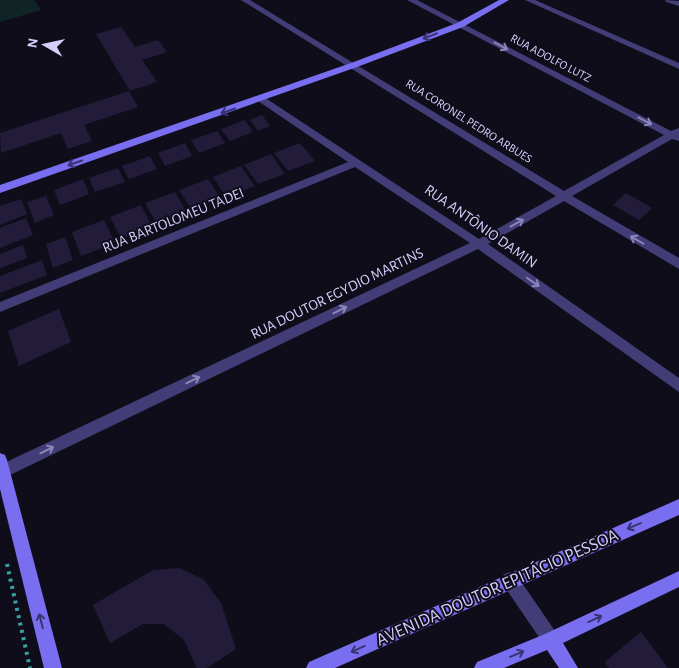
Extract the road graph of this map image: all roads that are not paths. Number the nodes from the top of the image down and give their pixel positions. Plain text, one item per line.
1 (245, 0) edge
2 (411, 0) edge
3 (505, 0) edge
4 (529, 0) edge
5 (669, 0) edge
6 (679, 4) edge
7 (460, 25) junction
8 (354, 65) junction
9 (679, 66) edge
10 (260, 100) junction
11 (677, 135) edge
12 (357, 162) junction
13 (0, 189) edge
14 (563, 198) junction
15 (479, 244) junction
16 (679, 264) edge
17 (0, 307) edge
18 (679, 386) edge
19 (1, 466) edge
20 (679, 507) edge
21 (679, 579) edge
22 (510, 580) junction
23 (551, 640) junction
24 (53, 668) edge
25 (315, 668) edge
26 (483, 668) edge
27 (569, 668) edge

1 - 8 street, RUA CORONEL PEDRO ARBUES
2 - 7 street, RUA ADOLFO LUTZ
3 - 7 street
4 - 9 street
5 - 6 street
7 -> 8 street
7 -> 11 street, RUA ADOLFO LUTZ
8 - 10 street
8 - 14 street, RUA CORONEL PEDRO ARBUES
10 - 12 street, RUA ANTÔNIO DAMIN
10 -> 13 street
11 - 14 street, RUA DOUTOR EGYDIO MARTINS
12 - 15 street, RUA ANTÔNIO DAMIN
12 - 17 street, RUA BARTOLOMEU TADEI
15 -> 14 street, RUA DOUTOR EGYDIO MARTINS
16 -> 14 street, RUA CORONEL PEDRO ARBUES
15 -> 18 street, RUA ANTÔNIO DAMIN
19 -> 15 street, RUA DOUTOR EGYDIO MARTINS
24 -> 19 street
20 -> 22 street, AVENIDA DOUTOR EPITÁCIO PESSOA
23 -> 21 street
22 - 23 street
22 -> 25 street, AVENIDA DOUTOR EPITÁCIO PESSOA
26 -> 23 street
23 - 27 street

